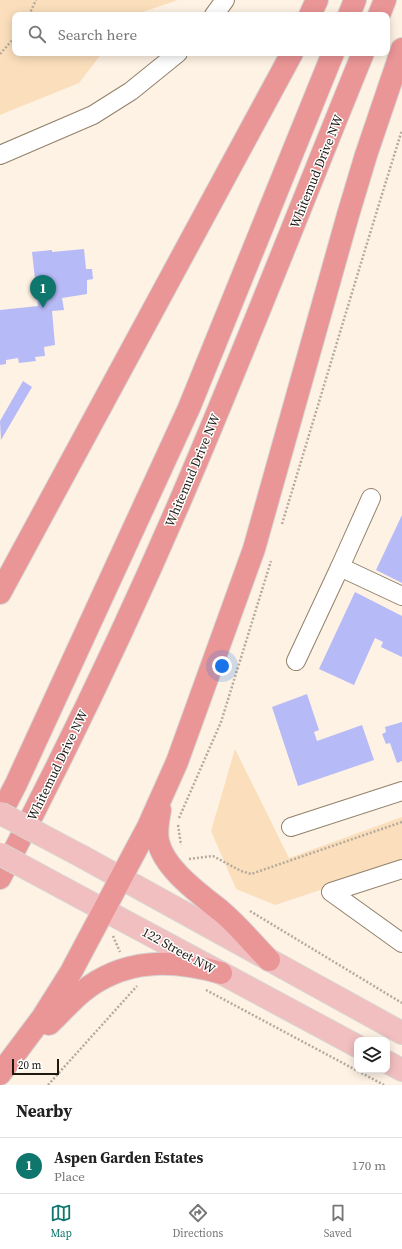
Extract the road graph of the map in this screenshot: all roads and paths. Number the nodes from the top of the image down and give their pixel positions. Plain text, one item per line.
1 (36, 0) edge
2 (226, 0) edge
3 (318, 0) edge
4 (355, 0) edge
5 (385, 0) edge
6 (30, 12) edge
7 (216, 12) edge
8 (312, 12) edge
9 (350, 12) edge
10 (380, 12) edge
11 (12, 40) edge
12 (402, 49) edge
13 (0, 54) edge
14 (174, 56) edge
15 (290, 56) edge
16 (332, 56) edge
17 (362, 56) edge
18 (0, 155) edge
19 (371, 498) dead end
20 (32, 535) junction
21 (340, 566) junction
22 (0, 581) edge
23 (0, 593) edge
24 (402, 596) edge
25 (296, 661) dead end
26 (402, 791) edge
27 (163, 796) junction
28 (0, 814) edge
29 (402, 822) edge
30 (291, 828) dead end
31 (0, 854) edge
32 (190, 864) dead end
33 (402, 869) edge
34 (0, 878) edge
35 (121, 879) junction
36 (245, 908) dead end
37 (105, 909) junction
38 (402, 943) edge
39 (269, 960) junction
40 (221, 973) junction
41 (144, 983) dead end
42 (200, 988) dead end
43 (402, 1003) edge
44 (402, 1033) edge
45 (354, 1044) edge
46 (16, 1054) junction
47 (390, 1064) edge
48 (402, 1070) edge
49 (0, 1074) edge
50 (48, 1085) edge
51 (384, 1085) edge

1 - 6 path
2 - 7 street
3 - 8 highway
4 - 9 highway
5 - 10 highway
11 - 13 path
12 - 27 highway
14 - 18 street
15 - 20 highway
16 - 28 highway, Whitemud Drive NW
17 - 34 highway, Whitemud Drive NW
19 - 21 street
20 - 22 highway
20 - 23 highway
21 - 24 street
21 - 25 street
26 - 30 street
27 - 35 highway
27 - 39 highway
28 - 35 main road, bridge
29 - 32 path
31 - 37 main road, 122 Street NW, bridge
33 - 38 street
35 - 37 highway
35 - 39 main road
36 - 43 path
37 - 40 main road, 122 Street NW
37 - 46 highway
39 - 44 main road
40 - 45 main road, 122 Street NW
40 - 46 highway
41 - 50 path
42 - 51 path
46 - 49 highway
47 - 48 main road

